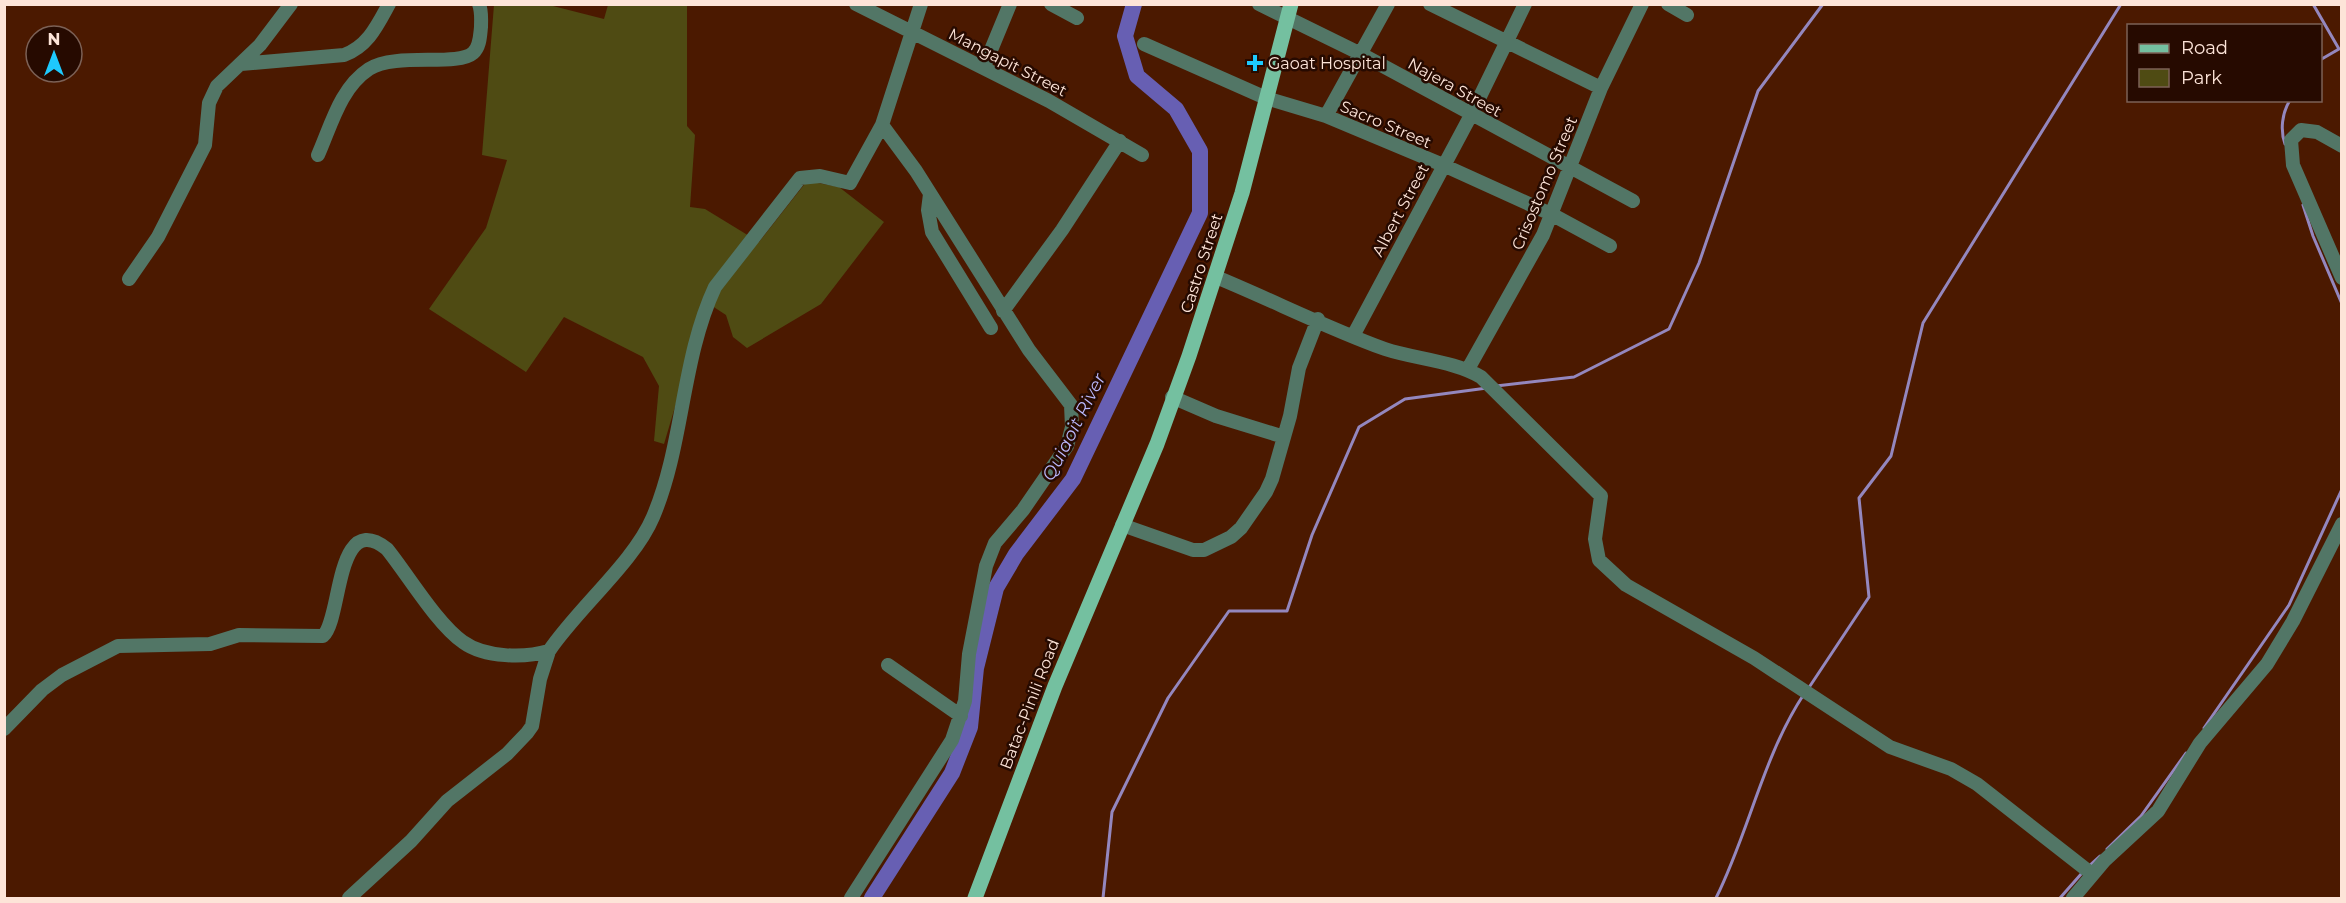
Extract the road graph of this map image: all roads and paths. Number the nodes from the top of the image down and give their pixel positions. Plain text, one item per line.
1 (291, 4) edge
2 (389, 4) edge
3 (479, 4) edge
4 (856, 4) edge
5 (921, 4) edge
6 (1010, 4) edge
7 (1051, 4) edge
8 (1259, 4) edge
9 (1388, 4) edge
10 (1430, 4) edge
11 (1525, 4) edge
12 (1642, 4) edge
13 (1668, 4) edge
14 (1289, 12) edge
15 (1687, 15) dead end
16 (1077, 18) dead end
17 (914, 33) junction
18 (1505, 42) junction
19 (1144, 44) dead end
20 (1359, 53) junction
21 (241, 64) junction
22 (984, 67) junction
23 (1601, 88) junction
24 (1266, 98) junction
25 (1471, 115) junction
26 (1326, 116) junction
27 (882, 125) junction
28 (1120, 141) junction
29 (2342, 146) edge
30 (318, 155) dead end
31 (1142, 155) dead end
32 (1443, 165) junction
33 (1569, 166) junction
34 (930, 194) junction
35 (1633, 201) dead end
36 (1551, 214) junction
37 (1610, 246) dead end
38 (1216, 277) junction
39 (2342, 278) edge
40 (129, 279) dead end
41 (1003, 311) junction
42 (1318, 319) junction
43 (992, 328) dead end
44 (1353, 336) junction
45 (1468, 369) junction
46 (1172, 398) junction
47 (1284, 437) junction
48 (2342, 524) edge
49 (1122, 525) junction
50 (549, 651) junction
51 (888, 665) dead end
52 (961, 716) junction
53 (4, 729) edge
54 (2088, 871) junction
55 (349, 898) edge
56 (851, 898) edge
57 (975, 898) edge
58 (2073, 898) edge

1 - 21 street
2 - 21 street
3 - 30 street
4 - 17 street, Mangapit Street
5 - 17 street
6 - 22 street
7 - 16 street
8 - 14 street, Najera Street
9 - 20 street
10 - 18 street
11 - 18 street, Albert Street
12 - 23 street, Crisostomo Street
13 - 15 street
14 - 20 street, Najera Street
14 - 24 main road, Castro Street
17 - 22 street, Mangapit Street
17 - 27 street
18 - 23 street
18 - 25 street, Albert Street
19 - 24 street, Sacro Street
20 - 25 street, Najera Street
20 - 26 street
21 - 40 street
22 - 28 street, Mangapit Street
23 - 33 street, Crisostomo Street
24 - 26 street, Sacro Street
24 - 38 main road, Castro Street
25 - 32 street, Albert Street
25 - 33 street, Najera Street
26 - 32 street, Sacro Street
27 - 34 street
27 - 50 street
28 - 31 street, Mangapit Street
28 - 41 street
29 - 39 street
32 - 36 street, Sacro Street
32 - 44 street, Albert Street
33 - 35 street, Najera Street
33 - 36 street, Crisostomo Street
34 - 41 street
34 - 43 street
36 - 37 street, Sacro Street
36 - 45 street, Crisostomo Street
38 - 42 street
38 - 46 main road, Castro Street
41 - 52 street
42 - 44 street
42 - 47 street
44 - 45 street
45 - 54 street
46 - 47 street
46 - 49 main road, Castro Street
47 - 49 street
48 - 54 street
49 - 57 main road, Batac-Pinili Road
50 - 53 street
50 - 55 street
51 - 52 street
52 - 56 street
54 - 58 street

